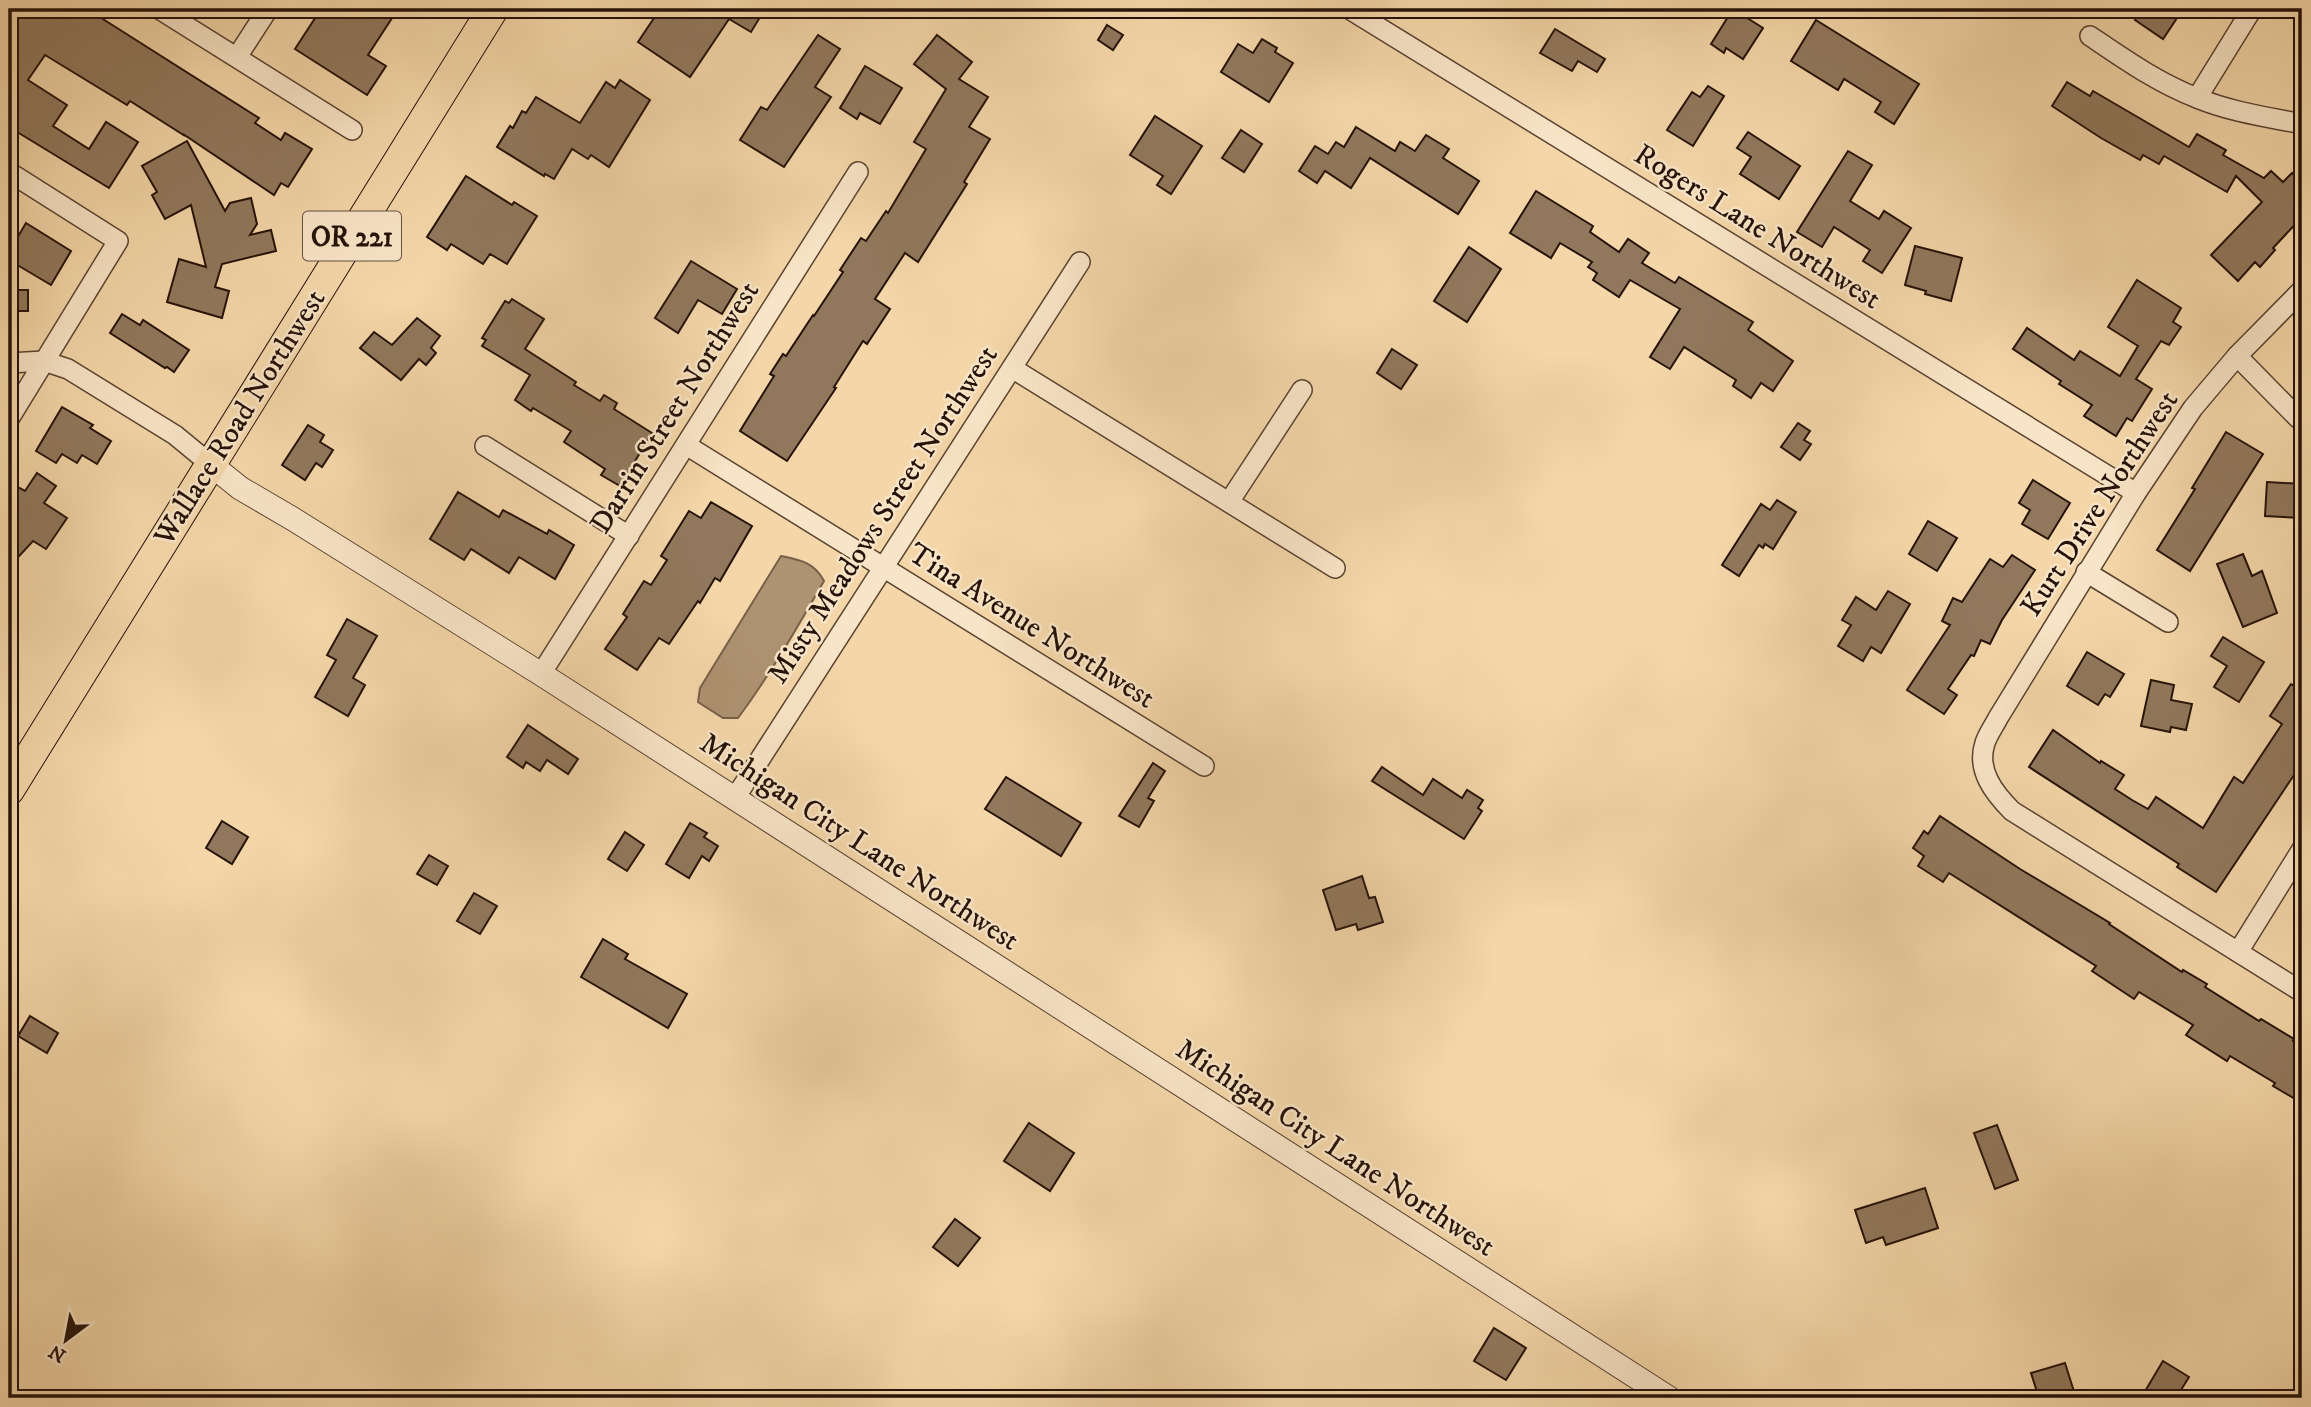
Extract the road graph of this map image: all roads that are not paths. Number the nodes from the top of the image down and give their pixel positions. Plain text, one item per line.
1 (159, 9) edge
2 (268, 9) edge
3 (493, 9) edge
4 (1349, 9) edge
5 (2252, 9) edge
6 (2090, 36) dead end
7 (237, 58) junction
8 (2197, 98) junction
9 (2302, 124) edge
10 (352, 130) dead end
11 (9, 172) edge
12 (858, 172) dead end
13 (1080, 262) dead end
14 (2302, 290) edge
15 (2237, 356) junction
16 (44, 361) junction
17 (9, 363) edge
18 (1012, 368) junction
19 (1302, 390) dead end
20 (2298, 418) dead end
21 (9, 419) edge
22 (686, 445) junction
23 (485, 446) dead end
24 (209, 463) junction
25 (2137, 492) junction
26 (1229, 502) junction
27 (629, 536) junction
28 (883, 568) junction
29 (1335, 568) dead end
30 (2086, 572) junction
31 (2168, 622) dead end
32 (541, 674) junction
33 (1204, 766) dead end
34 (9, 789) edge
35 (735, 798) junction
36 (2302, 849) edge
37 (2238, 952) junction
38 (2302, 992) edge
39 (1669, 1398) edge

1 - 7 street
2 - 7 street
3 - 24 main road, Wallace Road Northwest / OR 221
4 - 25 street, Rogers Lane Northwest
5 - 8 street
6 - 8 street
7 - 10 street
8 - 9 street
11 - 16 street
12 - 22 street, Darrin Street Northwest
13 - 18 street, Misty Meadows Street Northwest
14 - 15 street, Kurt Drive Northwest
15 - 20 street
15 - 25 street, Kurt Drive Northwest
16 - 17 street, Michigan City Lane Northwest
16 - 21 street
16 - 24 street, Michigan City Lane Northwest
18 - 26 street
18 - 28 street, Misty Meadows Street Northwest
19 - 26 street
22 - 27 street, Darrin Street Northwest
22 - 28 street, Tina Avenue Northwest
23 - 27 street
24 - 32 street, Michigan City Lane Northwest
24 - 34 main road, Wallace Road Northwest / OR 221
25 - 30 street, Kurt Drive Northwest
26 - 29 street
27 - 32 street, Darrin Street Northwest
28 - 33 street, Tina Avenue Northwest
28 - 35 street, Misty Meadows Street Northwest
30 - 31 street
30 - 37 street, Kurt Drive Northwest
32 - 35 street, Michigan City Lane Northwest
35 - 39 street, Michigan City Lane Northwest
36 - 37 street
37 - 38 street

